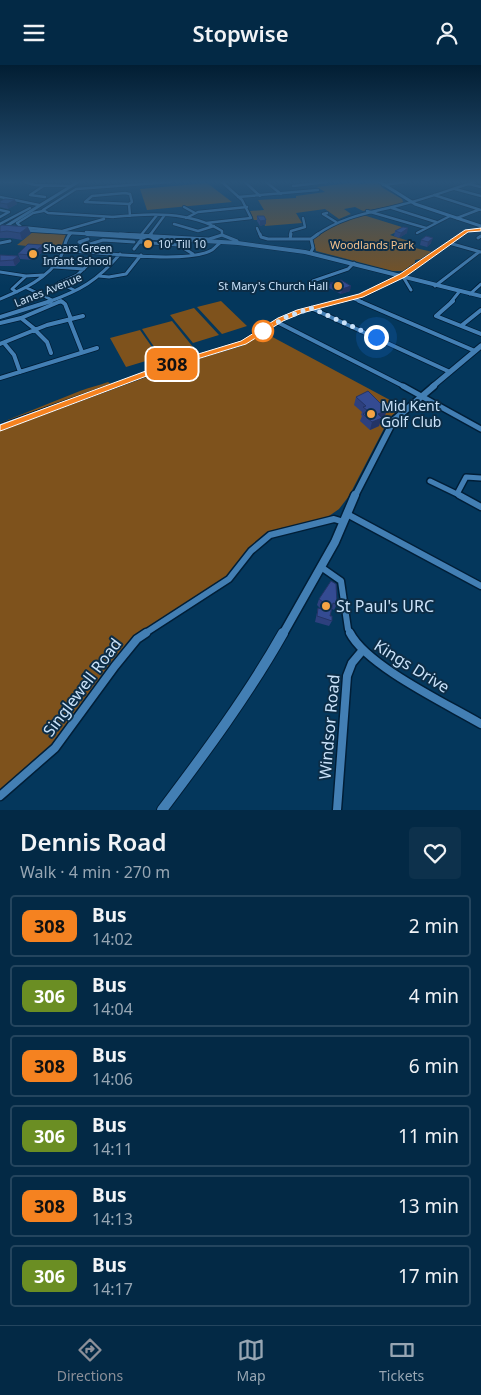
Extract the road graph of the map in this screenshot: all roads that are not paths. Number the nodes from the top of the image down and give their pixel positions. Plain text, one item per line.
1 (96, 216) edge
2 (164, 216) edge
3 (17, 217) edge
4 (18, 217) edge
5 (27, 217) edge
6 (110, 217) edge
7 (114, 217) junction
8 (118, 217) edge
9 (156, 217) edge
10 (172, 217) edge
11 (250, 217) edge
12 (330, 217) edge
13 (350, 217) edge
14 (386, 217) edge
15 (420, 217) edge
16 (448, 217) edge
17 (453, 217) edge
18 (461, 217) edge
19 (185, 218) joint
20 (303, 218) dead end
21 (457, 218) junction
22 (14, 219) junction
23 (99, 220) junction
24 (226, 221) junction
25 (336, 222) junction
26 (436, 222) junction
27 (206, 223) junction
28 (174, 224) dead end
29 (214, 226) junction
30 (1, 227) edge
31 (77, 227) junction
32 (20, 228) joint
33 (257, 228) dead end
34 (426, 228) junction
35 (10, 229) edge
36 (219, 229) junction
37 (480, 229) edge
38 (60, 231) junction
39 (72, 233) junction
40 (417, 233) dead end
41 (222, 235) junction
42 (149, 236) junction
43 (141, 238) junction
44 (88, 239) dead end
45 (290, 239) junction
46 (311, 239) junction
47 (207, 240) junction
48 (10, 241) dead end
49 (237, 241) dead end
50 (134, 242) dead end
51 (221, 242) junction
52 (0, 243) edge
53 (449, 243) junction
54 (87, 245) junction
55 (181, 245) dead end
56 (134, 249) dead end
57 (185, 249) dead end
58 (64, 251) junction
59 (87, 251) junction
60 (311, 252) junction
61 (480, 252) edge
62 (120, 254) junction
63 (141, 255) junction
64 (193, 255) junction
65 (80, 261) dead end
66 (354, 263) junction
67 (54, 267) junction
68 (84, 269) junction
69 (0, 272) edge
70 (43, 275) junction
71 (402, 275) junction
72 (26, 276) junction
73 (99, 276) junction
74 (313, 281) dead end
75 (481, 284) edge
76 (435, 286) junction
77 (27, 287) junction
78 (74, 290) junction
79 (411, 290) dead end
80 (17, 292) junction
81 (459, 292) junction
82 (470, 294) junction
83 (481, 296) edge
84 (352, 298) junction
85 (0, 299) edge
86 (52, 300) junction
87 (311, 308) junction
88 (481, 310) edge
89 (82, 316) dead end
90 (0, 317) edge
91 (20, 318) junction
92 (70, 319) junction
93 (277, 322) junction
94 (0, 323) edge
95 (461, 326) junction
96 (36, 330) junction
97 (481, 334) edge
98 (2, 343) edge
99 (98, 348) dead end
100 (479, 349) edge
101 (82, 352) junction
102 (51, 353) dead end
103 (20, 372) junction
104 (450, 372) junction
105 (0, 377) edge
106 (422, 396) junction
107 (0, 427) edge
108 (481, 429) edge
109 (481, 478) edge
110 (430, 481) dead end
111 (457, 494) junction
112 (481, 507) edge
113 (345, 518) junction
114 (321, 567) junction
115 (481, 586) edge
116 (362, 651) junction
117 (481, 724) edge
118 (0, 796) edge
119 (162, 810) edge
120 (337, 810) edge

1 - 23 street
2 - 42 street
3 - 22 street
4 - 22 street
5 - 32 street
6 - 7 street
7 - 8 street
7 - 23 street
9 - 43 street
10 - 19 street
11 - 24 street
12 - 25 street
13 - 25 street
14 - 34 street
15 - 26 street
16 - 26 street
17 - 21 main road
18 - 21 street
19 - 27 street
20 - 45 street
21 - 37 main road
22 - 30 street
23 - 31 street
24 - 27 street
24 - 36 street
25 - 46 street
26 - 34 street
27 - 29 street
28 - 29 street
29 - 36 street
30 - 35 street
31 - 38 street
31 - 43 street
32 - 38 street
33 - 45 street
34 - 40 street
36 - 41 street
37 - 53 main road
38 - 39 street
39 - 43 street
39 - 58 street
41 - 47 street
41 - 49 street
42 - 43 street
42 - 47 street
43 - 47 street
43 - 55 street
43 - 56 street
44 - 54 street
45 - 46 street
46 - 60 street
47 - 51 street
48 - 52 street
50 - 54 street
51 - 60 street
51 - 64 street
53 - 61 street
53 - 71 main road
54 - 59 street
57 - 64 street
58 - 59 street
58 - 67 street
59 - 62 street
60 - 66 street
61 - 76 street
62 - 63 street
62 - 73 street, Lanes Avenue
63 - 64 street
63 - 73 street
65 - 68 street
66 - 71 street
66 - 74 street
67 - 68 street
67 - 70 street
68 - 78 street
69 - 72 street
70 - 72 street
70 - 77 street
71 - 76 street
71 - 79 street
71 - 84 main road
72 - 80 street
73 - 78 street, Lanes Avenue
75 - 82 street
76 - 81 street
77 - 80 street
77 - 86 street
78 - 86 street, Lanes Avenue
80 - 85 street
81 - 82 street
81 - 95 street
82 - 83 street
84 - 87 main road
84 - 100 street
86 - 90 street, Lanes Avenue
87 - 93 main road
87 - 104 street
88 - 95 street
89 - 92 street
91 - 92 street
91 - 94 street
91 - 96 street
92 - 96 street
92 - 101 street
93 - 106 street
93 - 107 main road
95 - 97 street
96 - 98 street
96 - 102 street
98 - 103 street
99 - 101 street
100 - 104 street
101 - 103 street
103 - 105 street
104 - 106 street
106 - 108 street
106 - 113 street
109 - 111 street
110 - 111 street
111 - 112 street
113 - 114 street
113 - 115 street
113 - 118 street, Singlewell Road
114 - 116 street, Kings Drive
114 - 119 street
116 - 117 street, Kings Drive
116 - 120 street, Windsor Road

